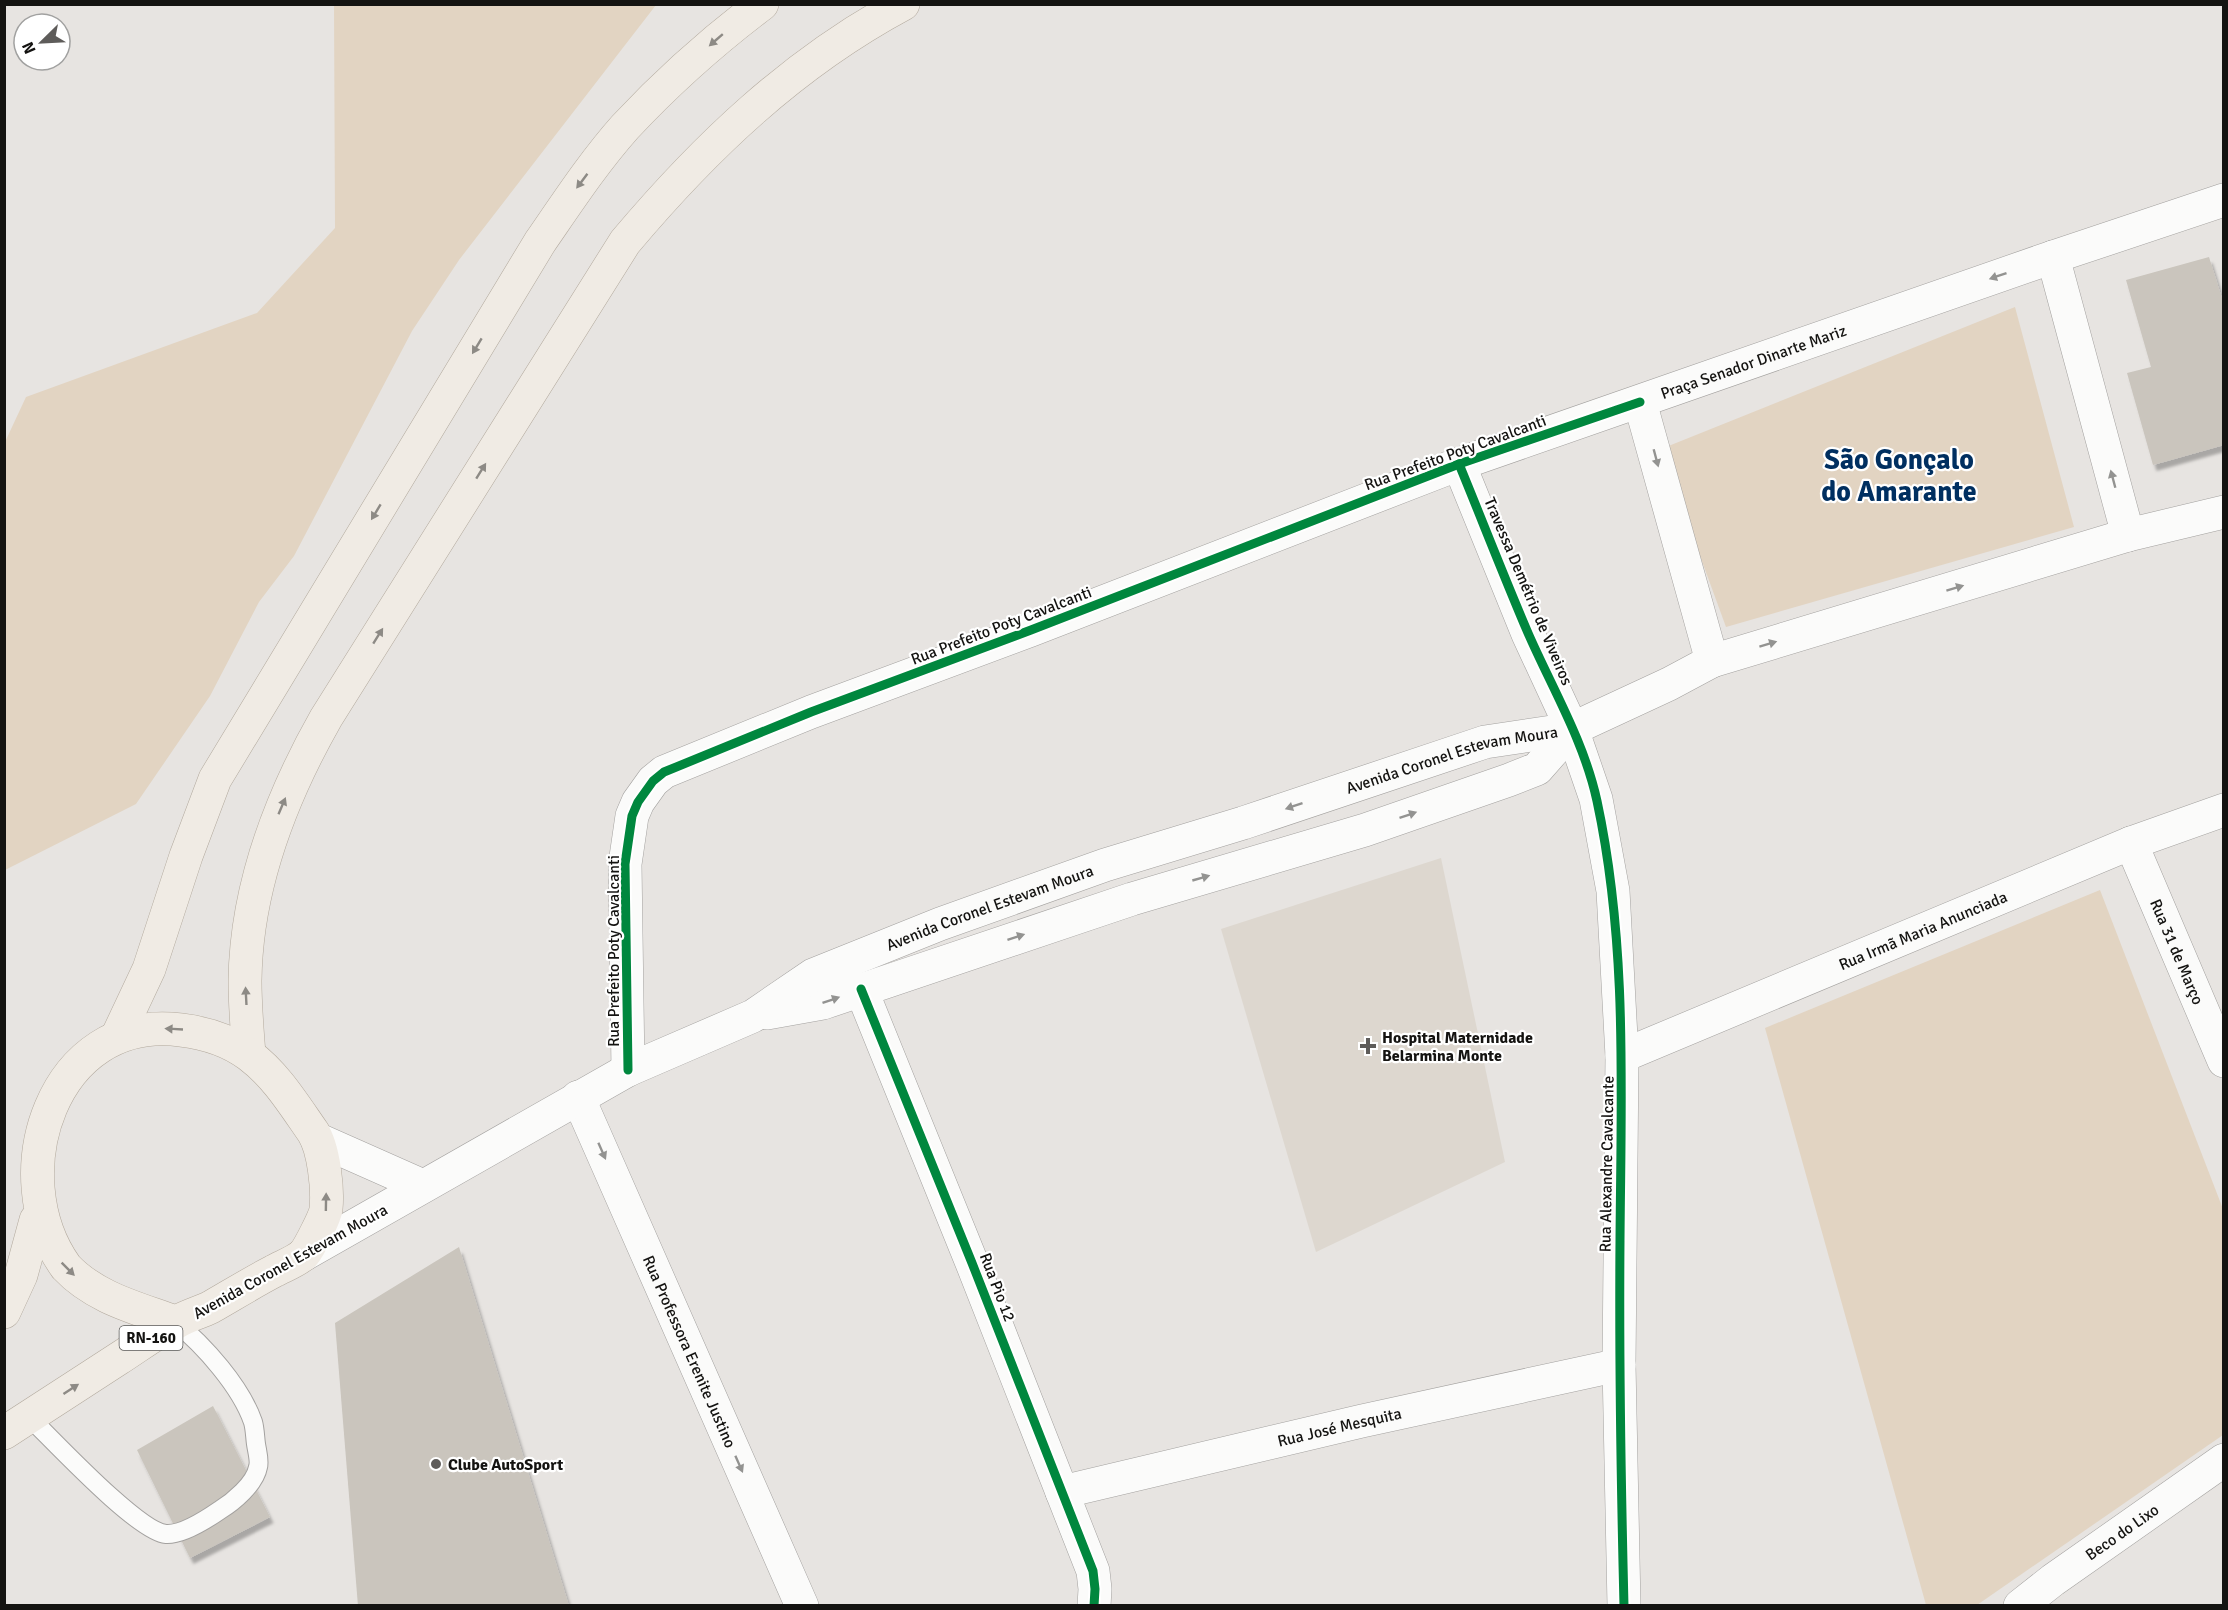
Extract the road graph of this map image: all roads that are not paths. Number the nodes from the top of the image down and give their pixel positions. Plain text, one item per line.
1 (762, 4) edge
2 (903, 4) edge
3 (2223, 201) edge
4 (2053, 257) junction
5 (1640, 402) junction
6 (1459, 464) junction
7 (2223, 512) edge
8 (2128, 535) junction
9 (1712, 661) junction
10 (1572, 729) junction
11 (1348, 788) junction
12 (2223, 810) edge
13 (1243, 823) junction
14 (1365, 830) junction
15 (2131, 843) junction
16 (1252, 863) junction
17 (861, 989) junction
18 (753, 1016) junction
19 (117, 1038) junction
20 (249, 1054) junction
21 (1622, 1056) junction
22 (2223, 1061) edge
23 (628, 1070) junction
24 (578, 1097) junction
25 (317, 1139) junction
26 (423, 1186) junction
27 (36, 1221) junction
28 (303, 1255) junction
29 (4, 1312) edge
30 (175, 1323) junction
31 (1618, 1365) junction
32 (17, 1425) edge
33 (2223, 1460) edge
34 (1062, 1492) junction
35 (1095, 1602) edge
36 (802, 1605) edge
37 (1624, 1605) edge
38 (2020, 1605) edge

1 -> 19 main road
20 -> 2 main road
3 - 4 street, Praça Senador Dinarte Mariz
4 -> 5 street, Praça Senador Dinarte Mariz
8 -> 4 street
5 - 6 street, Rua Prefeito Poty Cavalcanti
5 -> 9 street, Praça Senador Dinarte Mariz
6 - 10 street, Travessa Demétrio de Viveiros
6 - 23 street, Rua Prefeito Poty Cavalcanti
7 - 8 street
9 -> 8 street, RN-160
9 - 10 street, RN-160
10 - 11 street, Avenida Coronel Estevam Moura / RN-160
14 -> 10 street, Avenida Coronel Estevam Moura / RN-160
10 - 21 street, Rua Alexandre Cavalcante
11 -> 13 street, Avenida Coronel Estevam Moura / RN-160
11 - 14 street
12 - 15 street, Rua Irmã Maria Anunciada
13 - 16 street
13 - 18 street, Avenida Coronel Estevam Moura / RN-160
14 - 16 street, Avenida Coronel Estevam Moura / RN-160
15 - 21 street, Rua Irmã Maria Anunciada
15 - 22 street, Rua 31 de Março
17 -> 16 street, Avenida Coronel Estevam Moura / RN-160
18 -> 17 street, Avenida Coronel Estevam Moura / RN-160
17 - 34 street, Rua Pio 12
18 - 23 street, Avenida Coronel Estevam Moura / RN-160
20 -> 19 main road
19 - 27 main road
20 - 25 main road
21 - 31 street, Rua Alexandre Cavalcante
23 - 24 street, Avenida Coronel Estevam Moura / RN-160
24 - 26 street, Avenida Coronel Estevam Moura / RN-160
24 -> 36 street, Rua Professora Erenite Justino
25 - 26 street
28 -> 25 main road
26 - 28 street, Avenida Coronel Estevam Moura / RN-160
27 - 29 main road
27 -> 30 main road
28 - 30 main road, Avenida Coronel Estevam Moura / RN-160
32 -> 30 main road, Avenida Coronel Estevam Moura / RN-160
30 - 32 lane
31 - 34 street, Rua José Mesquita
31 - 37 street, Rua Alexandre Cavalcante
33 - 38 street, Beco do Lixo
34 - 35 street, Rua Pio 12

